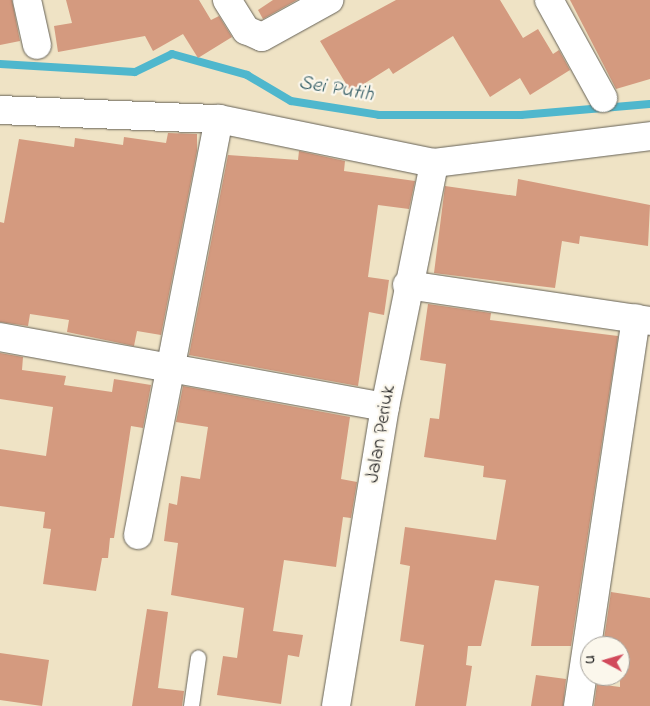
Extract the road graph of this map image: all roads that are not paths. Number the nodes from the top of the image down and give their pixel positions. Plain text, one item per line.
1 (27, 0) edge
2 (227, 0) edge
3 (329, 0) edge
4 (549, 0) edge
5 (37, 45) dead end
6 (602, 98) dead end
7 (0, 110) edge
8 (218, 119) junction
9 (650, 136) edge
10 (434, 163) junction
11 (407, 285) junction
12 (643, 320) edge
13 (0, 337) edge
14 (169, 366) junction
15 (385, 407) junction
16 (138, 535) dead end
17 (198, 657) dead end
18 (191, 706) edge
19 (336, 706) edge
20 (578, 706) edge

1 - 5 street
2 - 3 street
4 - 6 street
7 - 8 street
8 - 10 street
8 - 14 street
9 - 10 street
10 - 11 street, Jalan Periuk
11 - 12 street
11 - 15 street, Jalan Periuk
12 - 20 street
13 - 14 street
14 - 15 street
14 - 16 street
15 - 19 street, Jalan Periuk
17 - 18 lane

